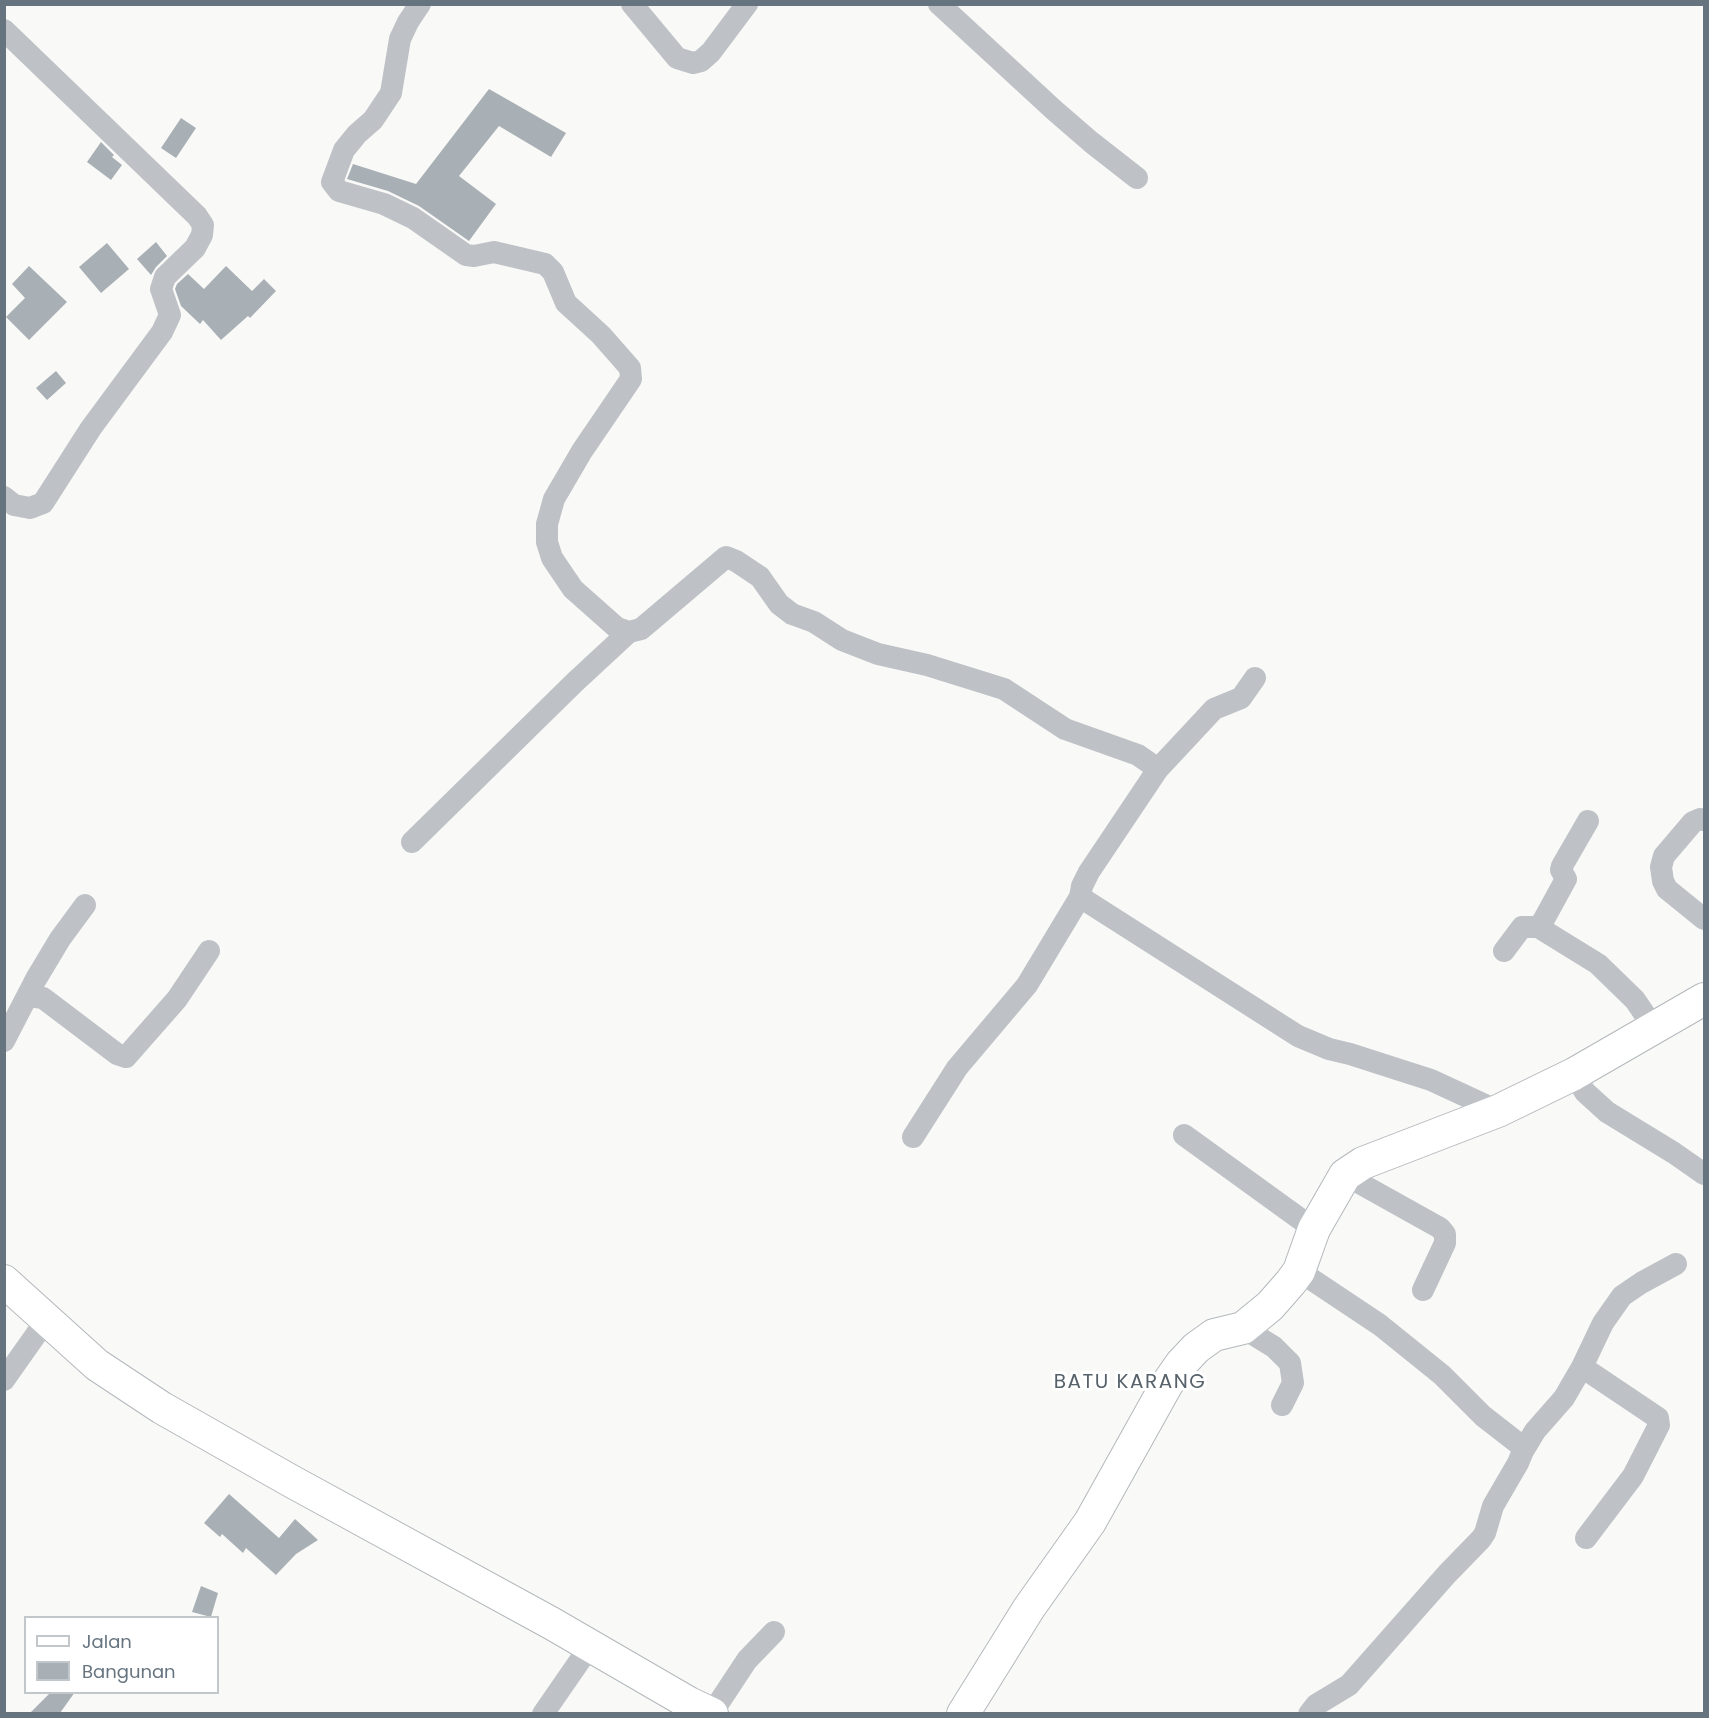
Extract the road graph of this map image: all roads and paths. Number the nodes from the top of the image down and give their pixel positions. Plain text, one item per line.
1 (420, 4) edge
2 (632, 4) edge
3 (747, 4) edge
4 (939, 4) edge
5 (4, 30) edge
6 (1137, 178) dead end
7 (4, 497) edge
8 (629, 632) junction
9 (1255, 678) dead end
10 (1158, 769) junction
11 (1704, 820) edge
12 (1588, 821) dead end
13 (412, 842) dead end
14 (1080, 897) junction
15 (85, 905) dead end
16 (1704, 919) edge
17 (1538, 927) junction
18 (209, 951) dead end
19 (1504, 951) dead end
20 (28, 996) junction
21 (1704, 999) edge
22 (1654, 1028) junction
23 (4, 1041) edge
24 (1574, 1074) junction
25 (1498, 1111) junction
26 (1184, 1135) dead end
27 (913, 1137) dead end
28 (1345, 1174) junction
29 (1704, 1174) edge
30 (1314, 1229) junction
31 (1676, 1264) dead end
32 (1299, 1271) junction
33 (4, 1281) edge
34 (1423, 1290) dead end
35 (47, 1318) junction
36 (1243, 1328) junction
37 (1582, 1367) junction
38 (4, 1380) edge
39 (1282, 1405) dead end
40 (1522, 1450) junction
41 (1586, 1538) dead end
42 (774, 1632) dead end
43 (590, 1646) junction
44 (543, 1713) edge
45 (712, 1713) edge
46 (963, 1713) edge
47 (1309, 1713) edge

1 - 8 street
2 - 3 street
4 - 6 street
5 - 7 street
8 - 10 street
8 - 13 street
9 - 10 street
10 - 14 street
11 - 16 street
12 - 17 street
14 - 25 street
14 - 27 street
15 - 20 street
17 - 19 street
17 - 22 street
18 - 20 street
20 - 23 street
21 - 22 street
22 - 24 street
24 - 25 street
24 - 29 street
25 - 28 street
26 - 30 street
28 - 30 street
28 - 34 street
30 - 32 street
31 - 37 street
32 - 36 street
32 - 40 street
33 - 35 street
35 - 38 street
35 - 43 street
36 - 39 street
36 - 46 street
37 - 40 street
37 - 41 street
40 - 47 street
42 - 45 street
43 - 44 street
43 - 45 street

